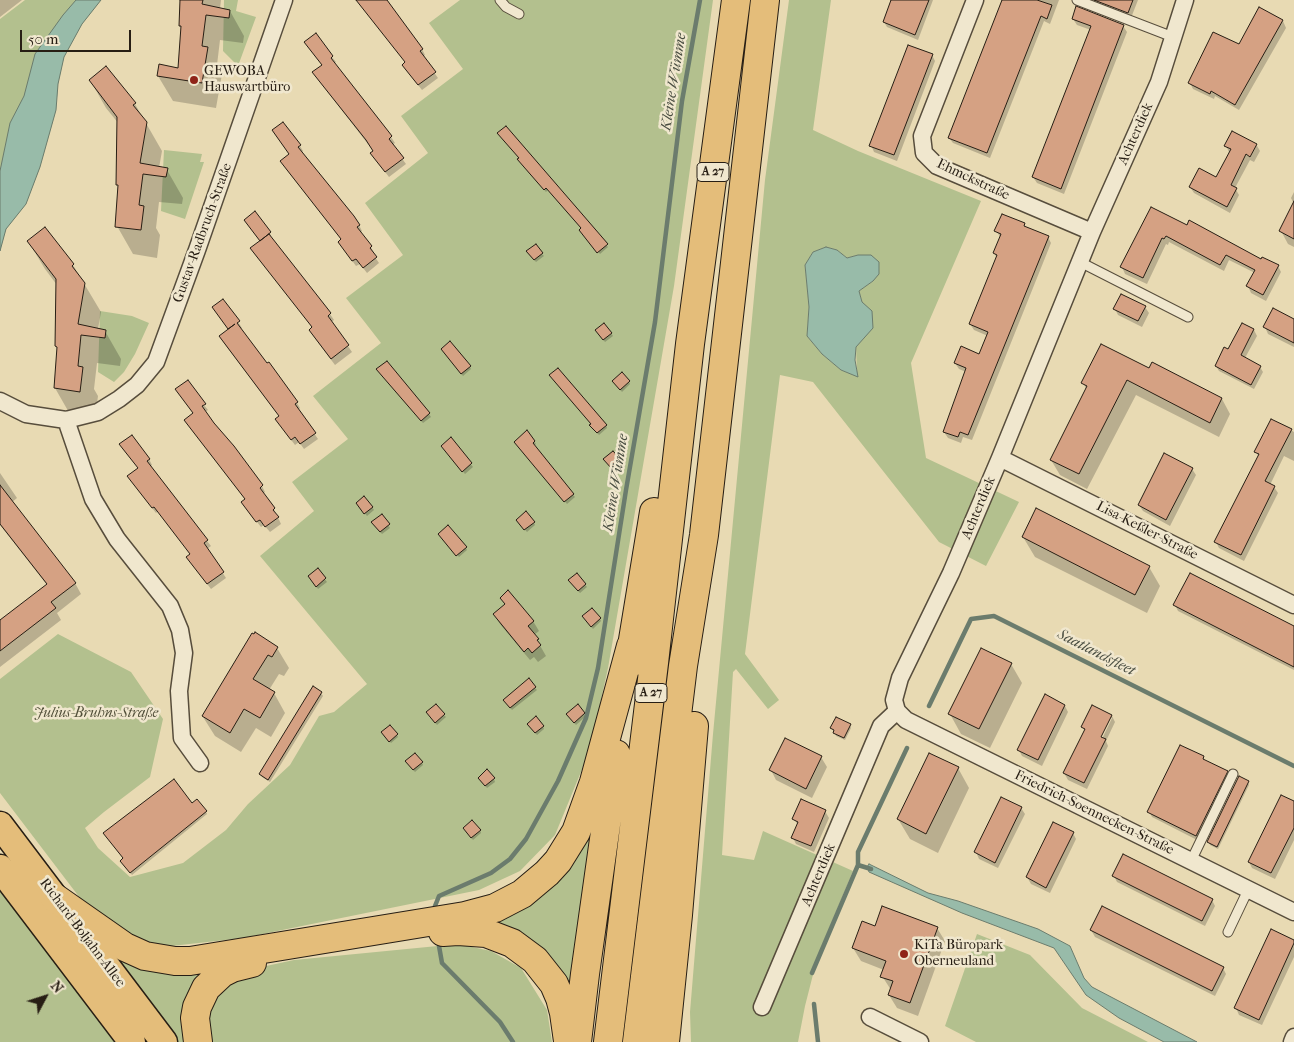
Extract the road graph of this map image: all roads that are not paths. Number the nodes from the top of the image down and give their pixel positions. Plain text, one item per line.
1 (284, 0) edge
2 (500, 0) edge
3 (736, 0) edge
4 (766, 0) edge
5 (975, 0) edge
6 (1077, 0) edge
7 (1185, 0) edge
8 (519, 14) dead end
9 (1173, 38) junction
10 (1092, 232) junction
11 (1080, 262) junction
12 (1188, 317) dead end
13 (690, 344) junction
14 (0, 400) edge
15 (66, 420) junction
16 (1000, 458) junction
17 (704, 535) junction
18 (1294, 604) edge
19 (631, 646) junction
20 (897, 711) junction
21 (200, 763) dead end
22 (1233, 774) dead end
23 (0, 825) edge
24 (1191, 861) junction
25 (0, 868) edge
26 (1248, 890) junction
27 (55, 898) junction
28 (1294, 912) edge
29 (678, 914) junction
30 (1228, 932) dead end
31 (762, 1007) dead end
32 (870, 1017) dead end
33 (1294, 1037) edge
34 (132, 1042) edge
35 (164, 1042) edge
36 (198, 1042) edge
37 (569, 1042) edge
38 (577, 1042) edge
39 (608, 1042) edge
40 (637, 1042) edge
41 (666, 1042) edge
42 (679, 1042) edge
43 (920, 1042) edge
44 (1292, 1042) edge

1 - 15 street, Gustav-Radbruch-Straße
2 - 8 lane
3 - 13 highway, A 27
4 - 17 highway, A 27
5 - 10 street, Ehmckstraße
6 - 9 lane
7 - 9 street, Achterdiek
9 - 10 street, Achterdiek
10 - 11 street, Achterdiek
11 - 12 lane
11 - 16 street, Achterdiek
13 - 19 highway
13 - 39 highway, A 27
14 - 15 street
15 - 21 street
16 - 18 street, Lisa-Keßler-Straße
16 - 20 street, Achterdiek
17 - 29 highway
17 - 40 highway, A 27
19 - 27 highway
19 - 38 highway
20 - 24 street, Friedrich-Soennecken-Straße
20 - 31 street, Achterdiek
22 - 24 lane
23 - 27 main road, Richard-Boljahn-Allee
24 - 26 street, Friedrich-Soennecken-Straße
25 - 34 main road, Richard-Boljahn-Allee
26 - 28 street, Friedrich-Soennecken-Straße
26 - 30 lane
27 - 35 main road, Richard-Boljahn-Allee
29 - 41 highway
29 - 42 highway
32 - 43 street
33 - 44 street
36 - 37 highway

